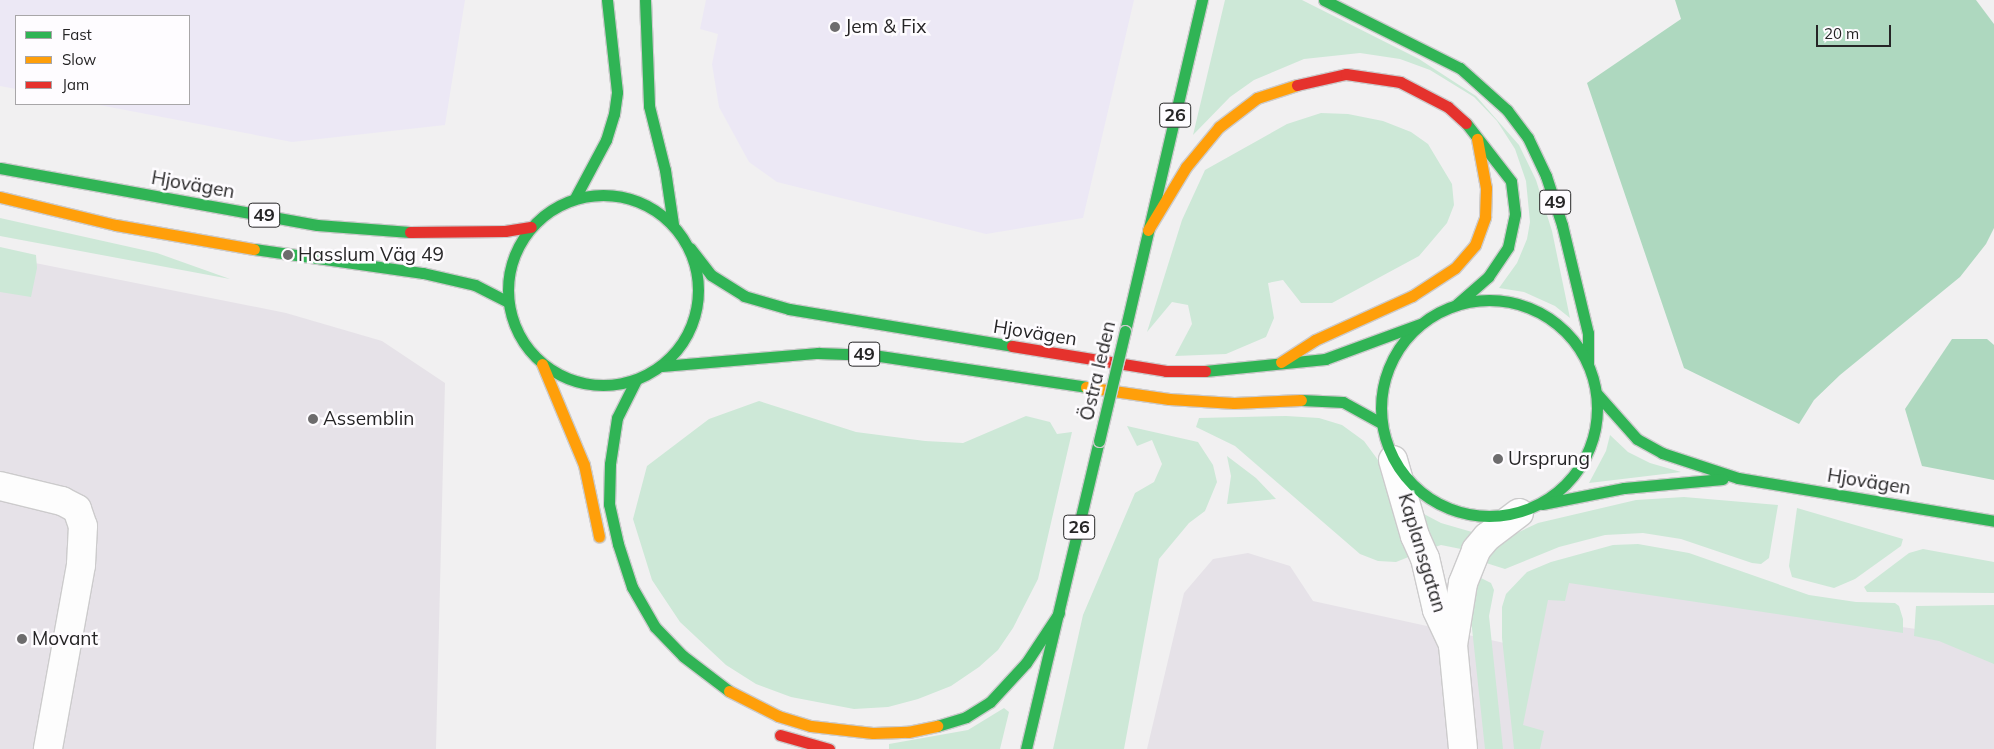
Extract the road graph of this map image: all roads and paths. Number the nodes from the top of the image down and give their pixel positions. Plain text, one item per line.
1 (608, 0) edge
2 (645, 0) edge
3 (1202, 0) edge
4 (1324, 0) edge
5 (1475, 130) junction
6 (0, 168) edge
7 (0, 197) edge
8 (575, 198) junction
9 (673, 224) junction
10 (531, 227) junction
11 (1148, 230) junction
12 (690, 248) junction
13 (508, 302) junction
14 (1456, 305) junction
15 (1420, 324) junction
16 (1281, 362) junction
17 (542, 364) junction
18 (1588, 364) junction
19 (662, 366) junction
20 (636, 380) junction
21 (1597, 394) junction
22 (1381, 423) junction
23 (1393, 460) junction
24 (1738, 478) junction
25 (0, 486) edge
26 (1530, 508) junction
27 (1994, 521) edge
28 (602, 545) dead end
29 (1058, 613) junction
30 (1453, 646) junction
31 (768, 731) dead end
32 (48, 749) edge
33 (829, 749) edge
34 (1026, 749) edge
35 (1463, 749) edge

1 - 8 main road
2 - 9 main road
3 - 11 main road, Östra leden / 26
4 - 18 main road, 49
5 - 11 main road
5 - 14 main road
5 - 16 main road
6 - 10 main road, Hjovägen / 49
7 - 13 main road, 49
8 - 9 main road, 49
8 - 10 main road, 49
9 - 12 main road, 49
10 - 13 main road, 49
11 - 29 main road, Östra leden / 26, bridge
12 - 16 main road, Hjovägen / 49
12 - 19 main road, 49
13 - 17 main road, 49
14 - 15 main road, Hjovägen
14 - 18 main road
15 - 16 main road, Hjovägen / 49
15 - 22 main road, Hjovägen
17 - 20 main road, 49
17 - 28 main road
18 - 21 main road, 49
19 - 20 main road, 49
19 - 22 main road, 49
20 - 29 main road
21 - 24 main road, Hjovägen
21 - 26 main road, 49
22 - 23 main road, Hjovägen
23 - 26 main road, Hjovägen
23 - 30 street, Kaplansgatan
24 - 26 main road, Hjovägen
24 - 27 main road, Hjovägen
25 - 32 street
26 - 30 street, Kaplansgatan
29 - 34 main road, Östra leden / 26
30 - 35 street, Kaplansgatan
31 - 33 main road

